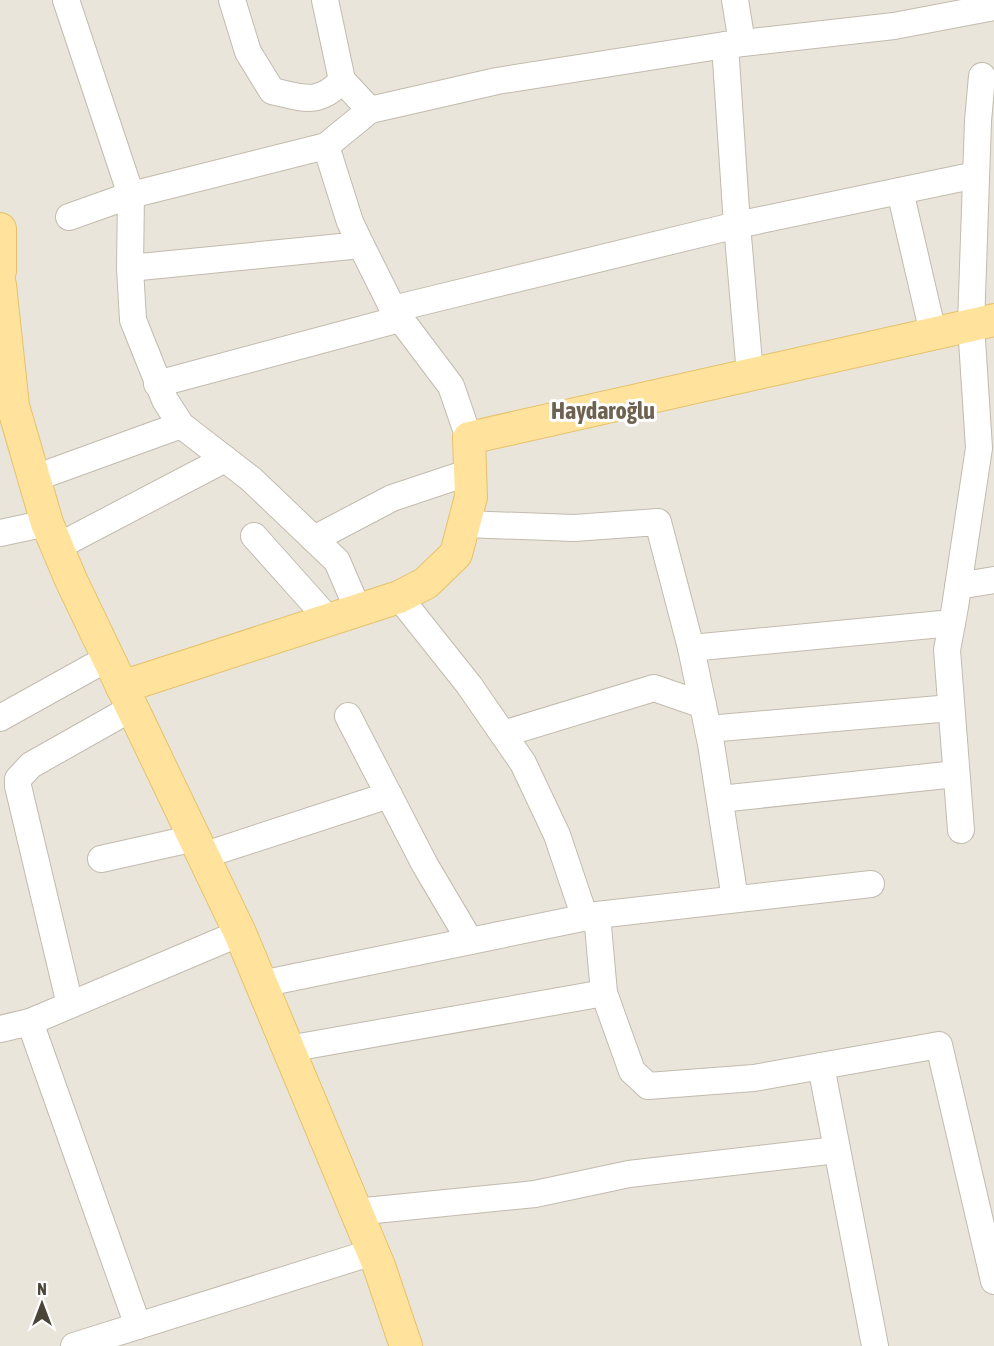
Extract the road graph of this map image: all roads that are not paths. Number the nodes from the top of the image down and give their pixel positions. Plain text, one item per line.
1 (66, 0) edge
2 (232, 0) edge
3 (325, 0) edge
4 (735, 0) edge
5 (994, 6) edge
6 (733, 44) junction
7 (982, 76) dead end
8 (342, 80) junction
9 (370, 110) junction
10 (986, 121) edge
11 (326, 146) junction
12 (976, 175) junction
13 (900, 191) junction
14 (131, 195) junction
15 (69, 217) dead end
16 (737, 225) junction
17 (0, 229) edge
18 (361, 245) junction
19 (130, 268) junction
20 (0, 271) edge
21 (0, 285) edge
22 (396, 314) junction
23 (982, 322) edge
24 (933, 333) junction
25 (3, 342) edge
26 (750, 374) junction
27 (157, 384) junction
28 (181, 425) junction
29 (469, 438) junction
30 (225, 459) junction
31 (470, 472) junction
32 (35, 478) junction
33 (464, 524) junction
34 (0, 533) edge
35 (52, 535) junction
36 (254, 536) dead end
37 (314, 539) junction
38 (994, 580) edge
39 (958, 586) junction
40 (399, 597) junction
41 (344, 615) junction
42 (952, 623) junction
43 (691, 648) junction
44 (108, 658) junction
45 (127, 697) junction
46 (951, 708) junction
47 (348, 716) dead end
48 (706, 717) junction
49 (0, 718) edge
50 (502, 734) junction
51 (956, 774) junction
52 (389, 795) junction
53 (720, 799) junction
54 (961, 831) dead end
55 (199, 847) junction
56 (101, 859) dead end
57 (871, 884) dead end
58 (735, 899) junction
59 (591, 917) junction
60 (240, 933) junction
61 (470, 941) junction
62 (261, 984) junction
63 (604, 993) junction
64 (70, 1005) junction
65 (30, 1022) junction
66 (0, 1029) edge
67 (288, 1049) junction
68 (821, 1066) junction
69 (837, 1150) junction
70 (355, 1212) junction
71 (373, 1252) junction
72 (994, 1281) edge
73 (138, 1326) junction
74 (74, 1346) edge
75 (406, 1346) edge
76 (875, 1346) edge

1 - 14 street
2 - 8 street
3 - 8 street
4 - 6 street
5 - 6 street
6 - 9 street
6 - 16 street
7 - 10 street
8 - 9 street
9 - 11 street
10 - 12 street
11 - 14 street
11 - 18 street
12 - 13 street
12 - 23 street
13 - 16 street
13 - 24 street
14 - 15 street
14 - 19 street
16 - 22 street
16 - 26 street
17 - 20 main road
18 - 19 street
18 - 22 street
19 - 27 street
21 - 25 main road
22 - 27 street
22 - 29 street
23 - 24 main road
23 - 39 street
24 - 26 main road
25 - 32 main road
26 - 29 main road
27 - 28 street
28 - 30 street
28 - 32 street
29 - 31 main road
30 - 35 street
30 - 37 street
31 - 33 main road
31 - 37 street
32 - 35 main road
33 - 40 main road
33 - 43 street
34 - 35 street
35 - 44 main road
36 - 41 street
37 - 41 street
38 - 39 street
39 - 42 street
40 - 41 main road
40 - 50 street
41 - 45 main road
42 - 43 street
42 - 46 street
43 - 48 street
44 - 45 main road
44 - 49 street
45 - 55 main road
45 - 64 street
46 - 48 street
46 - 51 street
47 - 52 street
48 - 50 street
48 - 53 street
50 - 59 street
51 - 53 street
51 - 54 street
52 - 55 street
52 - 61 street
53 - 58 street
55 - 56 street
55 - 60 main road
57 - 58 street
58 - 59 street
59 - 61 street
59 - 63 street
60 - 62 main road
60 - 64 street
61 - 62 street
62 - 67 main road
63 - 67 street
63 - 68 street
64 - 65 street
65 - 66 street
65 - 73 street
67 - 70 main road
68 - 69 street
68 - 72 street
69 - 70 street
69 - 76 street
70 - 71 main road
71 - 73 street
71 - 75 main road
73 - 74 street

